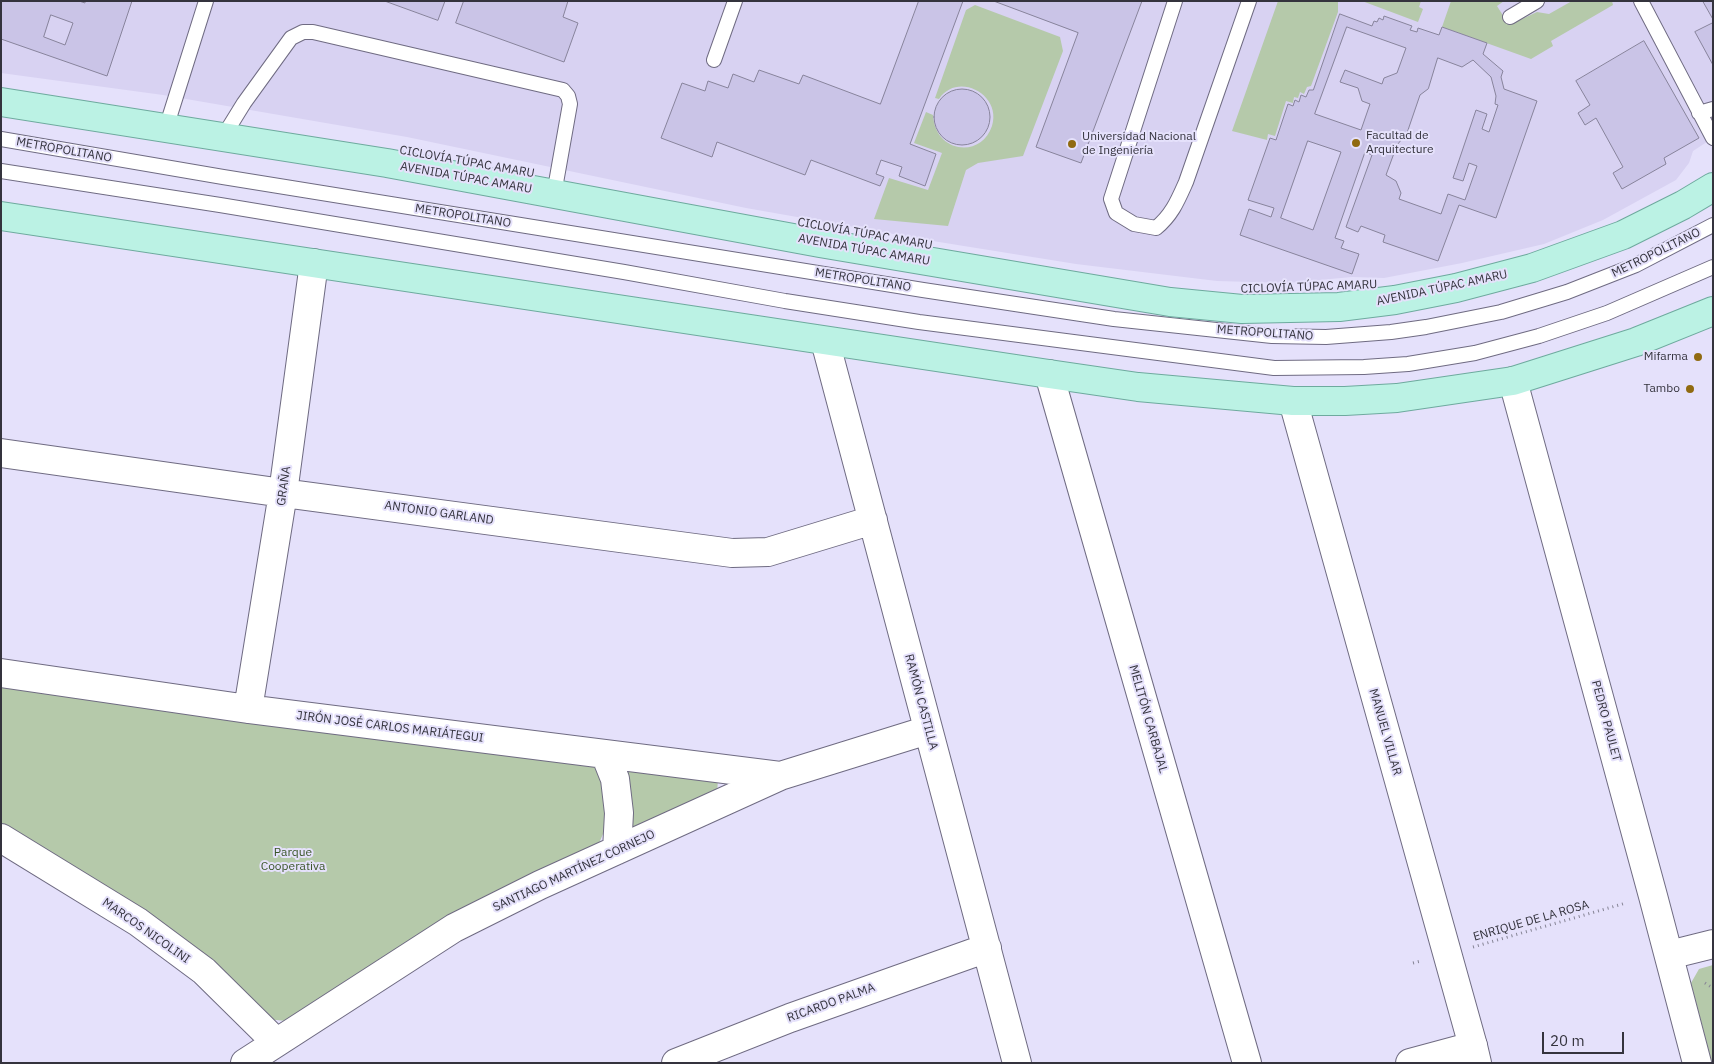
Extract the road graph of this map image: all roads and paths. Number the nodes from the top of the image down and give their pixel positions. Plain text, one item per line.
1 (206, 1) edge
2 (735, 1) edge
3 (1175, 1) edge
4 (1249, 1) edge
5 (1536, 1) edge
6 (1641, 1) edge
7 (1510, 17) dead end
8 (714, 60) dead end
9 (1, 102) edge
10 (1713, 109) edge
11 (1699, 112) junction
12 (166, 128) junction
13 (222, 137) junction
14 (1713, 138) edge
15 (1, 139) edge
16 (1, 171) edge
17 (1713, 187) edge
18 (554, 194) junction
19 (1, 216) edge
20 (1713, 225) edge
21 (314, 263) junction
22 (1713, 267) edge
23 (1713, 311) edge
24 (825, 341) junction
25 (1049, 374) junction
26 (1513, 381) junction
27 (1293, 401) junction
28 (1, 453) edge
29 (283, 493) junction
30 (873, 520) junction
31 (1, 673) edge
32 (248, 709) junction
33 (928, 730) junction
34 (605, 754) junction
35 (780, 776) junction
36 (1, 838) edge
37 (617, 850) junction
38 (1653, 896) junction
39 (1713, 944) edge
40 (987, 948) junction
41 (1446, 954) junction
42 (1669, 956) junction
43 (1413, 963) dead end
44 (276, 1042) junction
45 (1475, 1054) edge
46 (245, 1063) edge
47 (676, 1063) edge
48 (1018, 1063) edge
49 (1247, 1063) edge
50 (1410, 1063) edge
51 (1697, 1063) edge

1 - 12 lane
2 - 8 lane
3 - 4 lane
5 - 7 lane
6 - 11 lane
9 - 12 main road, AVENIDA TÚPAC AMARU
10 - 11 lane
11 - 14 lane
12 - 13 main road, AVENIDA TÚPAC AMARU
13 - 18 main road, AVENIDA TÚPAC AMARU
13 - 18 lane
15 - 20 lane, METROPOLITANO
16 - 22 lane
17 - 18 main road, AVENIDA TÚPAC AMARU
19 - 21 main road
21 - 24 main road
21 - 29 street, GRAÑA
23 - 26 main road
24 - 25 main road
24 - 30 street, RAMÓN CASTILLA
25 - 27 main road
25 - 49 street, MELITÓN CARBAJAL
26 - 27 main road
26 - 38 street, PEDRO PAULET
27 - 41 street, MANUEL VILLAR
28 - 29 street, ANTONIO GARLAND
29 - 30 street, ANTONIO GARLAND
29 - 32 street, GRAÑA
30 - 33 street, RAMÓN CASTILLA
31 - 32 street, JIRÓN JOSÉ CARLOS MARIÁTEGUI
32 - 34 street, JIRÓN JOSÉ CARLOS MARIÁTEGUI
33 - 35 street, SANTIAGO MARTÍNEZ CORNEJO
33 - 40 street, RAMÓN CASTILLA
34 - 35 street, JIRÓN JOSÉ CARLOS MARIÁTEGUI
34 - 37 street
35 - 37 street, SANTIAGO MARTÍNEZ CORNEJO
36 - 44 street, MARCOS NICOLINI
37 - 44 street, SANTIAGO MARTÍNEZ CORNEJO
38 - 41 path, ENRIQUE DE LA ROSA
38 - 42 street, PEDRO PAULET
39 - 42 street
40 - 47 street, RICARDO PALMA
40 - 48 street, RAMÓN CASTILLA
41 - 43 path, ENRIQUE DE LA ROSA
41 - 45 street, MANUEL VILLAR
42 - 51 street, PEDRO PAULET
44 - 46 street, SANTIAGO MARTÍNEZ CORNEJO
45 - 50 street

